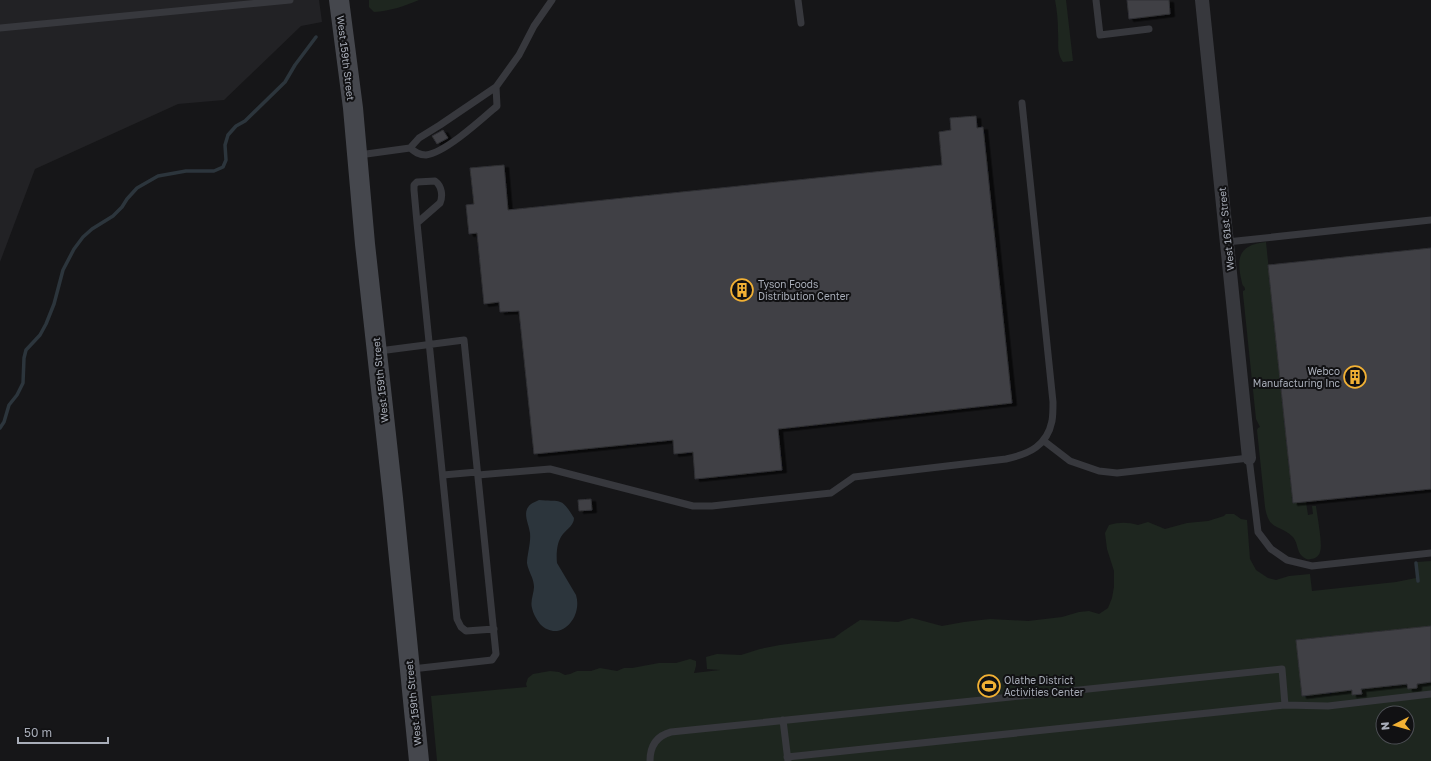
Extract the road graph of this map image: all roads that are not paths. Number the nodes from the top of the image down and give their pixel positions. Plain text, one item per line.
1 (290, 0) edge
2 (339, 0) edge
3 (552, 0) edge
4 (798, 0) edge
5 (1096, 0) edge
6 (1202, 0) edge
7 (800, 23) dead end
8 (0, 28) edge
9 (1149, 29) dead end
10 (496, 87) junction
11 (1022, 103) dead end
12 (410, 148) junction
13 (357, 155) junction
14 (1431, 220) edge
15 (417, 223) junction
16 (1227, 242) junction
17 (429, 345) junction
18 (377, 351) junction
19 (1044, 441) junction
20 (1249, 458) junction
21 (477, 473) junction
22 (442, 475) junction
23 (1431, 553) edge
24 (494, 629) junction
25 (410, 669) junction
26 (1431, 694) edge
27 (1285, 706) junction
28 (783, 720) junction
29 (787, 759) edge
30 (419, 761) edge
31 (650, 761) edge

1 - 8 lane
2 - 13 street, West 159th Street
3 - 10 lane
4 - 7 lane
5 - 9 lane
6 - 16 street, West 161st Street
10 - 12 lane
10 - 12 lane
11 - 19 lane
12 - 13 lane
13 - 18 street, West 159th Street
14 - 16 lane
15 - 15 lane
15 - 17 lane
16 - 20 street, West 161st Street
17 - 18 lane
17 - 21 lane
17 - 22 lane
18 - 25 street, West 159th Street
19 - 20 lane
19 - 21 lane
20 - 23 lane
21 - 22 lane
21 - 24 lane
22 - 24 lane
24 - 25 lane
25 - 30 street, West 159th Street
26 - 27 lane
27 - 28 lane
27 - 29 lane
28 - 29 lane
28 - 31 lane

